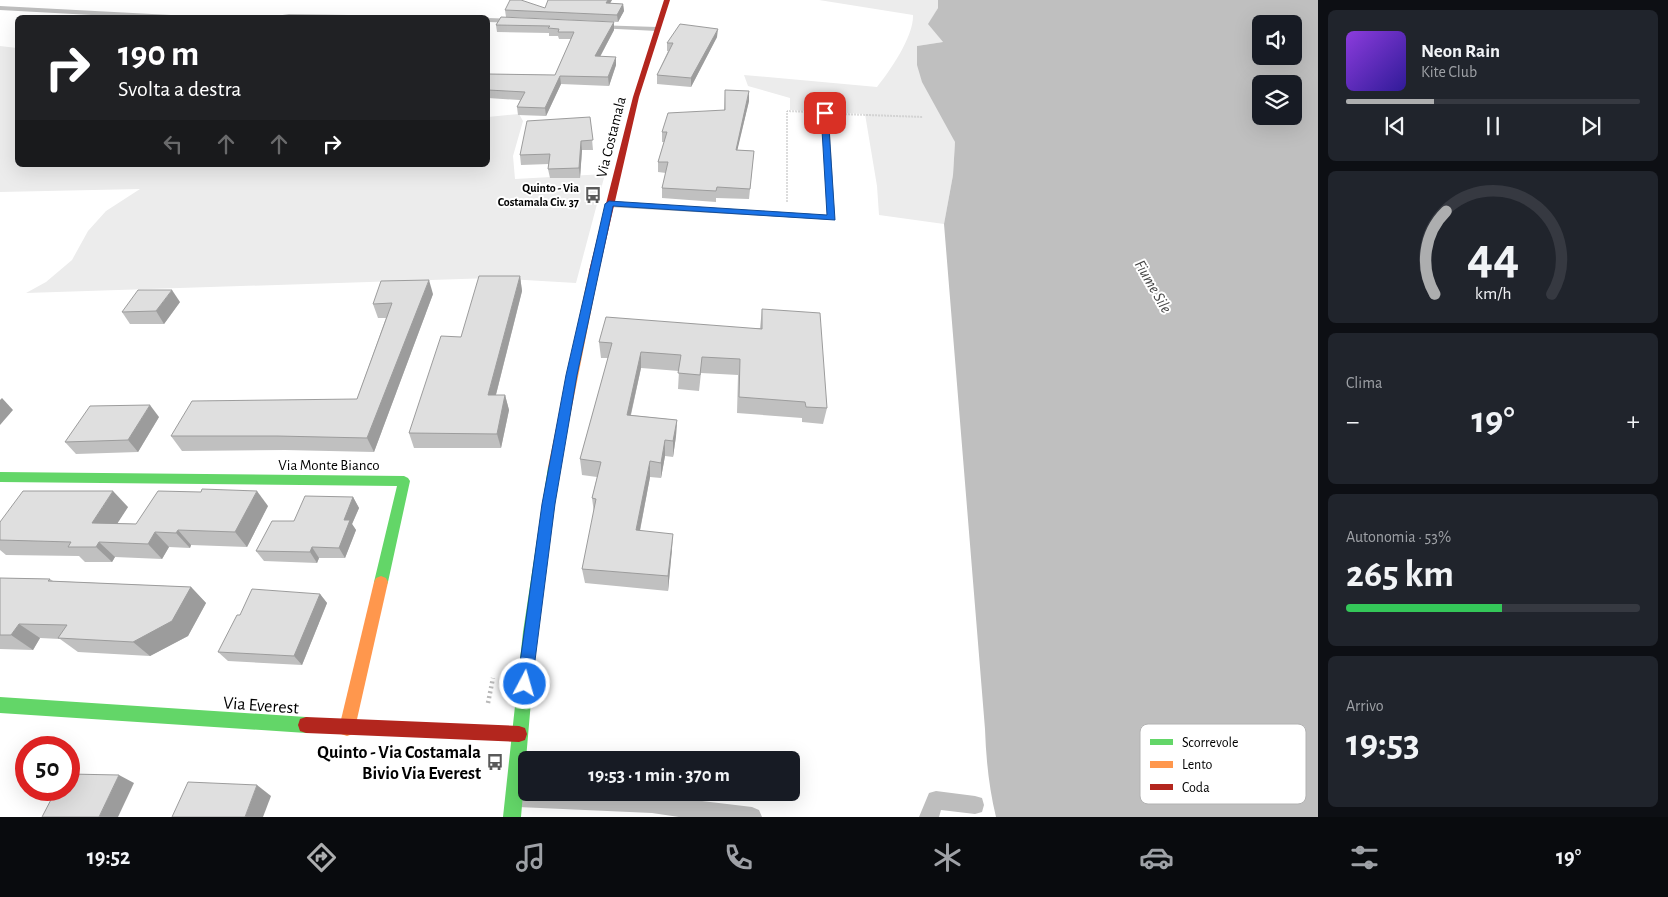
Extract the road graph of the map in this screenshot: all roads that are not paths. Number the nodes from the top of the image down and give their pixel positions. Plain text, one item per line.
1 (667, 0) edge
2 (0, 8) edge
3 (133, 15) edge
4 (490, 20) edge
5 (525, 21) edge
6 (588, 25) edge
7 (656, 29) junction
8 (825, 113) dead end
9 (609, 204) junction
10 (0, 477) edge
11 (0, 705) edge
12 (347, 728) junction
13 (519, 734) junction
14 (514, 798) junction
15 (975, 805) dead end
16 (512, 817) edge
17 (752, 817) edge
18 (929, 817) edge

1 - 7 main road, Via Costamala
2 - 3 lane
4 - 5 lane
6 - 7 lane
7 - 9 main road, Via Costamala
8 - 9 lane
9 - 13 main road, Via Costamala
10 - 12 main road, Via Monte Bianco
11 - 12 main road, Via Everest
12 - 13 main road, Via Everest
13 - 14 main road, Via Costamala
14 - 16 main road, Via Costamala
14 - 17 lane
15 - 18 lane

